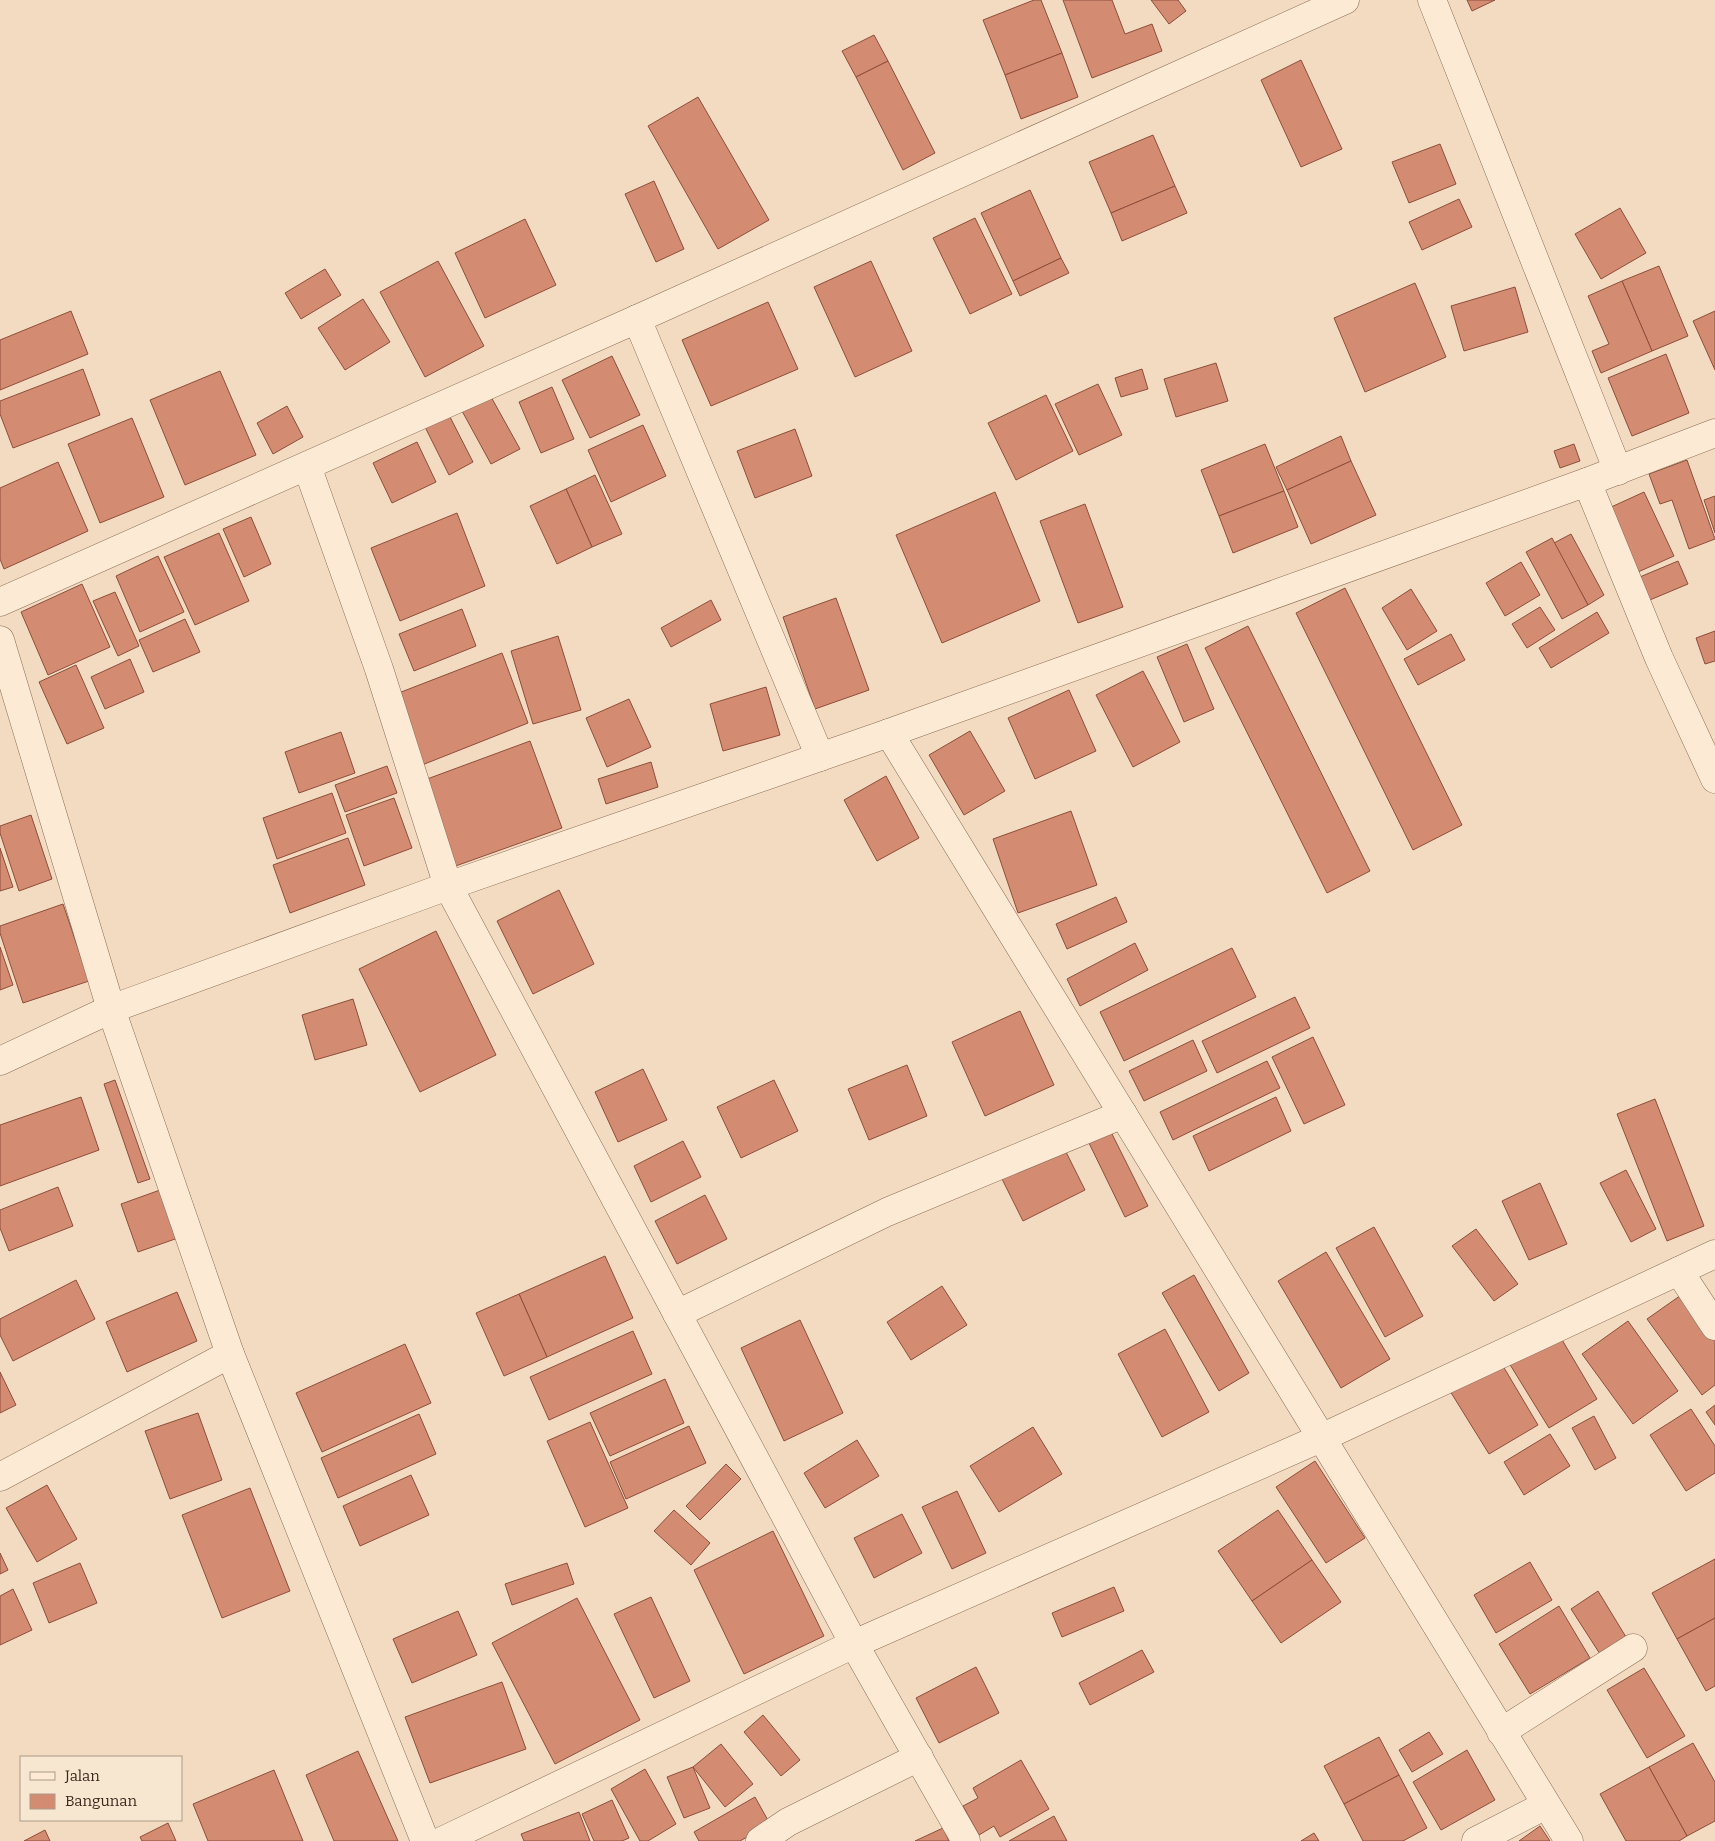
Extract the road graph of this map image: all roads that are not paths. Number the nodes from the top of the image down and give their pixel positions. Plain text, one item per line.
1 (1345, 0) edge
2 (1432, 0) edge
3 (637, 319) junction
4 (1715, 433) edge
5 (308, 466) junction
6 (1618, 470) junction
7 (1587, 482) junction
8 (0, 602) edge
9 (0, 640) edge
10 (889, 733) junction
11 (820, 757) junction
12 (1715, 779) edge
13 (448, 886) junction
14 (110, 1009) junction
15 (0, 1061) edge
16 (1123, 1114) junction
17 (1715, 1254) edge
18 (1679, 1271) junction
19 (677, 1314) junction
20 (1715, 1326) edge
21 (230, 1354) junction
22 (1321, 1438) junction
23 (0, 1477) edge
24 (854, 1644) junction
25 (1633, 1648) dead end
26 (1501, 1732) junction
27 (919, 1757) junction
28 (1546, 1805) junction
29 (425, 1841) edge
30 (442, 1841) edge
31 (760, 1841) edge
32 (966, 1841) edge
33 (1476, 1841) edge
34 (1569, 1841) edge

1 - 3 street
2 - 6 street
3 - 5 street
3 - 11 street
4 - 6 street
5 - 8 street
5 - 13 street
6 - 7 street
7 - 10 street
7 - 12 street
9 - 14 street
10 - 11 street
10 - 16 street
11 - 13 street
13 - 14 street
13 - 19 street
14 - 15 street
14 - 21 street
16 - 19 street
16 - 22 street
17 - 18 street
18 - 20 street
18 - 22 street
19 - 24 street
21 - 23 street
21 - 29 street
22 - 24 street
22 - 26 street
24 - 27 street
24 - 30 street
25 - 26 street
26 - 28 street
27 - 31 street
27 - 32 street
28 - 33 street
28 - 34 street

